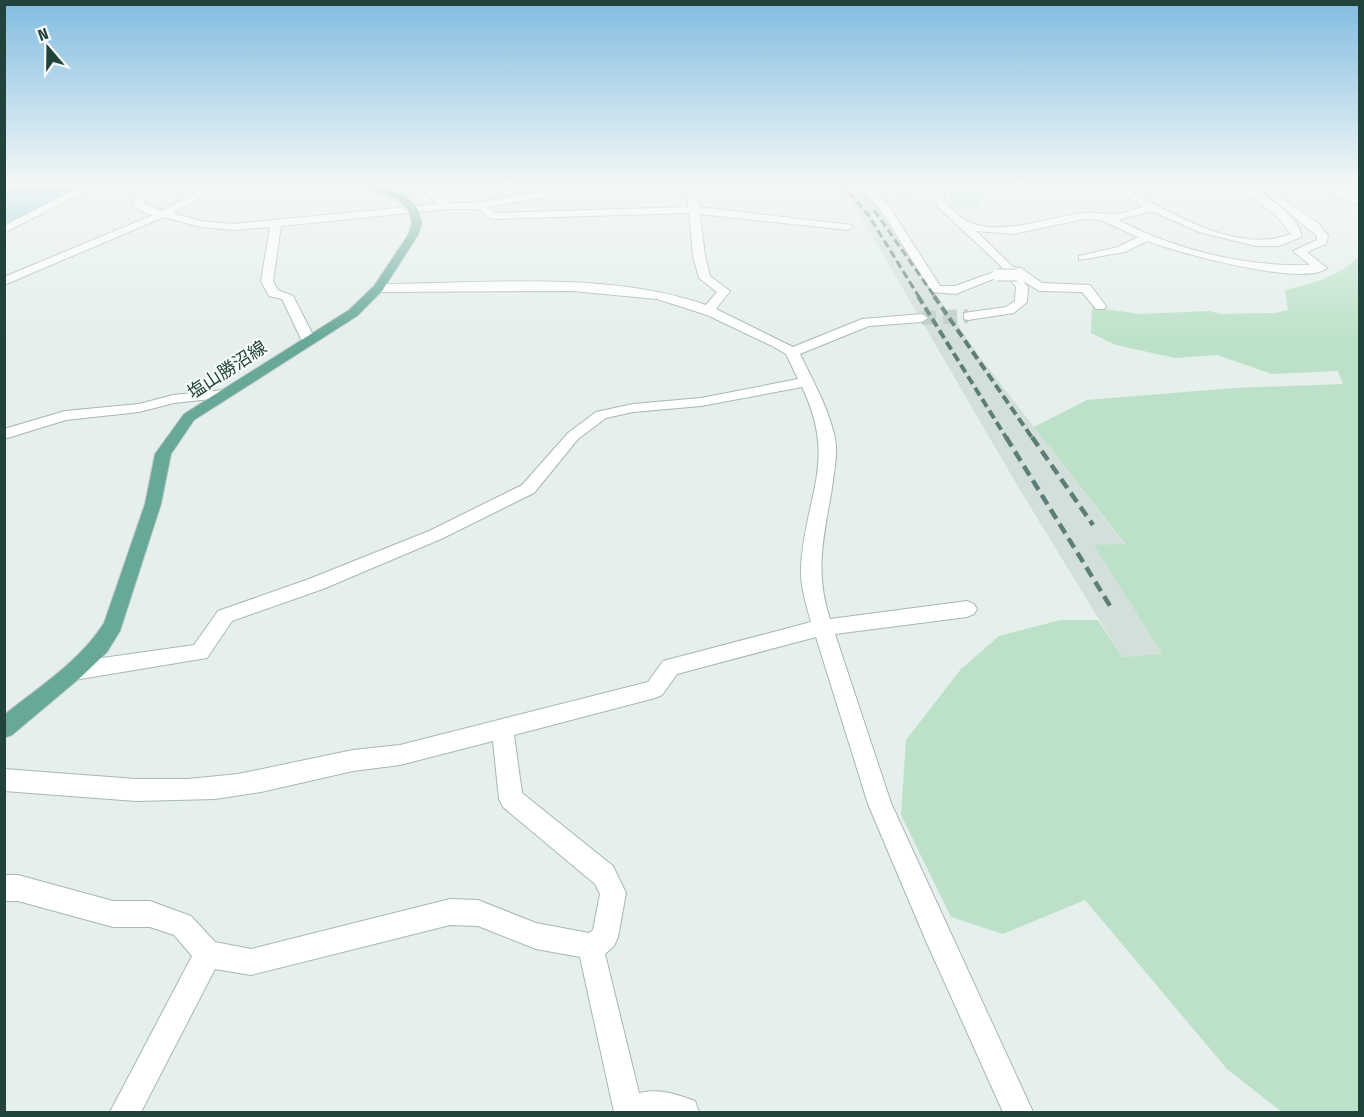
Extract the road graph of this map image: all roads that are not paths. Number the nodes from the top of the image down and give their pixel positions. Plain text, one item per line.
1 (112, 235) edge
2 (274, 235) edge
3 (413, 235) edge
4 (697, 235) edge
5 (902, 235) edge
6 (978, 235) edge
7 (979, 235) edge
8 (1143, 235) edge
9 (1224, 235) edge
10 (1297, 235) edge
11 (1322, 235) edge
12 (1147, 237) junction
13 (1083, 258) dead end
14 (1019, 274) junction
15 (4, 282) edge
16 (378, 288) junction
17 (1100, 306) dead end
18 (708, 311) junction
19 (968, 316) tunnel mouth
20 (922, 318) tunnel mouth
21 (309, 341) junction
22 (792, 352) junction
23 (808, 382) junction
24 (224, 394) junction
25 (4, 434) edge
26 (967, 609) dead end
27 (822, 629) junction
28 (74, 671) junction
29 (4, 728) edge
30 (502, 728) junction
31 (4, 780) edge
32 (4, 888) edge
33 (591, 949) junction
34 (208, 954) junction
35 (629, 1111) edge
36 (125, 1113) edge
37 (684, 1113) edge
38 (1018, 1113) edge

1 - 15 street
2 - 21 street
3 - 16 main road, 塩山勝沼線
4 - 18 street
5 - 14 street, bridge
6 - 19 street
7 - 14 street
8 - 12 street
9 - 10 street
11 - 12 street
12 - 13 street
14 - 17 street
16 - 18 street
16 - 21 main road, 塩山勝沼線
18 - 22 street
20 - 22 street
21 - 24 main road, 塩山勝沼線
22 - 23 street
23 - 27 street
23 - 28 street
24 - 25 street
24 - 28 main road, 塩山勝沼線
26 - 27 street
27 - 30 street
27 - 38 street
28 - 29 main road, 塩山勝沼線
30 - 31 street
30 - 33 street
32 - 34 street
33 - 34 street
33 - 35 street
34 - 36 street
35 - 37 street

